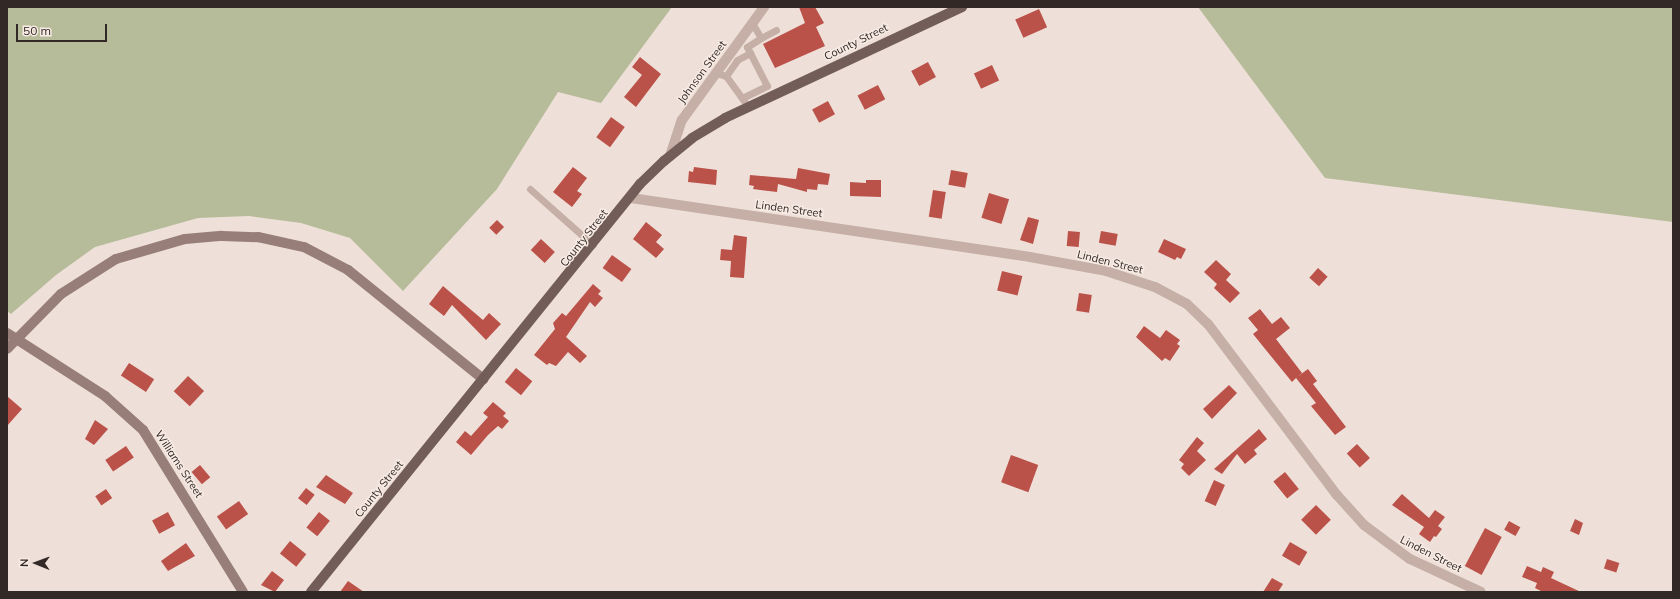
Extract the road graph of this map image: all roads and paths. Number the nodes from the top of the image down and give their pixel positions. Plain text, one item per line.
1 (764, 7) edge
2 (962, 7) edge
3 (752, 23) junction
4 (776, 30) dead end
5 (761, 38) junction
6 (750, 53) junction
7 (716, 73) junction
8 (726, 76) junction
9 (745, 102) junction
10 (670, 156) junction
11 (530, 189) dead end
12 (631, 198) junction
13 (593, 245) junction
14 (7, 333) edge
15 (16, 340) junction
16 (7, 349) edge
17 (483, 380) junction
18 (243, 592) edge
19 (312, 592) edge
20 (1480, 592) edge

1 - 3 street, Johnson Street
2 - 9 main road, County Street
3 - 5 lane
3 - 7 street, Johnson Street
4 - 5 lane
5 - 6 lane
6 - 8 lane
6 - 9 lane
7 - 8 lane
7 - 10 street, Johnson Street
8 - 9 lane
9 - 10 main road, County Street
10 - 12 main road, County Street
11 - 13 lane
12 - 13 main road, County Street
12 - 20 street, Linden Street
13 - 17 main road, County Street
14 - 15 street, Williams Street
15 - 16 street
15 - 17 street
15 - 18 street, Williams Street
17 - 19 main road, County Street

